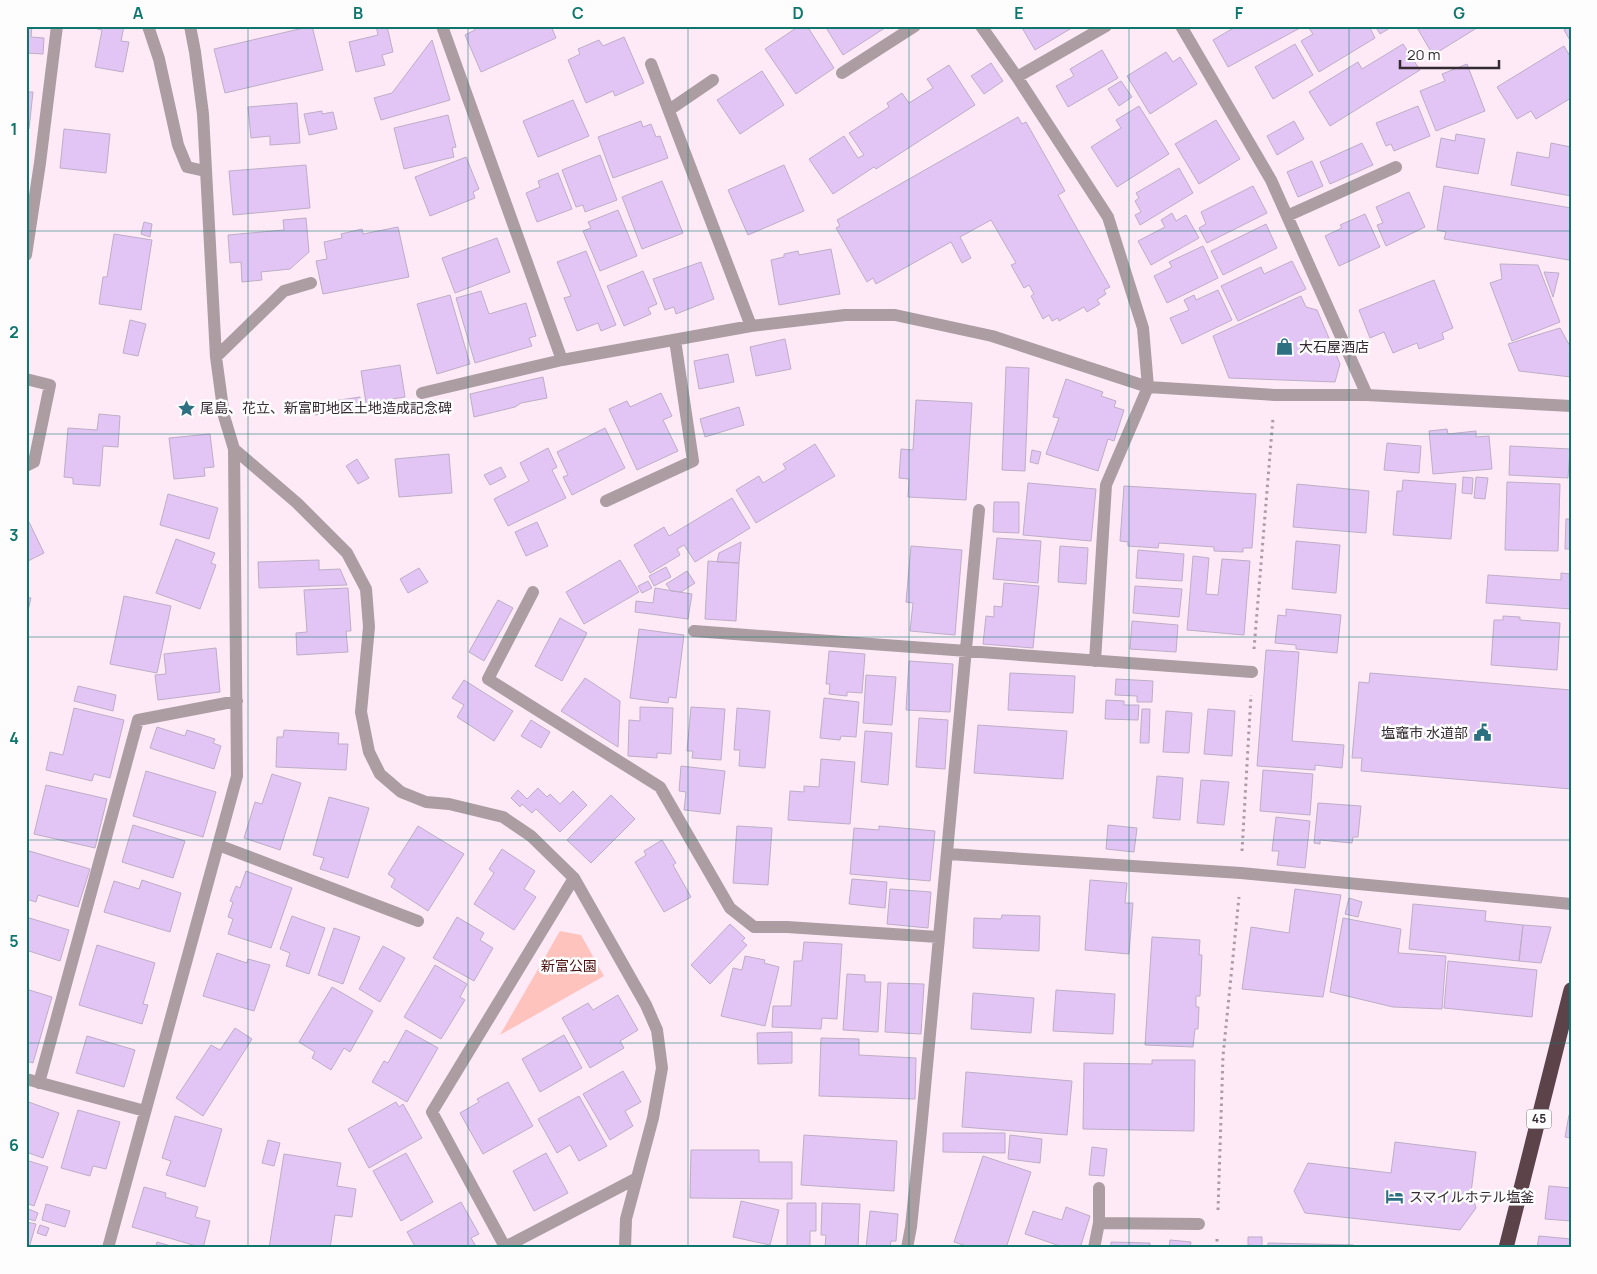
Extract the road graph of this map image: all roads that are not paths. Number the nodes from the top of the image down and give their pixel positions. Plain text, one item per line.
1 (57, 26) edge
2 (148, 26) edge
3 (190, 26) edge
4 (442, 26) edge
5 (915, 26) edge
6 (981, 26) edge
7 (1106, 26) edge
8 (1181, 26) edge
9 (651, 64) dead end
10 (842, 73) dead end
11 (1017, 77) junction
12 (713, 80) dead end
13 (669, 110) junction
14 (1396, 167) dead end
15 (205, 171) junction
16 (1287, 216) junction
17 (26, 255) edge
18 (310, 283) dead end
19 (751, 326) junction
20 (675, 340) junction
21 (216, 357) junction
22 (562, 360) junction
23 (26, 379) edge
24 (1148, 387) junction
25 (422, 393) dead end
26 (1367, 395) junction
27 (1571, 406) edge
28 (234, 449) junction
29 (26, 466) edge
30 (606, 501) dead end
31 (979, 510) dead end
32 (533, 592) dead end
33 (694, 631) dead end
34 (965, 652) junction
35 (1095, 661) junction
36 (1252, 672) road end
37 (237, 701) junction
38 (218, 845) junction
39 (948, 854) junction
40 (574, 878) junction
41 (1571, 904) edge
42 (418, 921) dead end
43 (938, 937) junction
44 (1571, 990) edge
45 (26, 1079) edge
46 (39, 1083) junction
47 (145, 1111) junction
48 (637, 1178) junction
49 (1099, 1188) dead end
50 (1099, 1223) junction
51 (1199, 1224) dead end
52 (506, 1247) edge
53 (108, 1248) edge
54 (625, 1248) edge
55 (907, 1248) edge
56 (1094, 1248) edge
57 (1506, 1248) edge

1 - 17 street
2 - 15 street
3 - 15 street
4 - 22 street
5 - 10 street
6 - 11 street
7 - 11 street
8 - 16 street
9 - 13 street
11 - 24 street
12 - 13 street
13 - 19 street
14 - 16 street
15 - 21 street
16 - 26 street
18 - 21 street
19 - 20 street
19 - 24 street
20 - 22 street
20 - 30 street
21 - 28 street
22 - 25 street
23 - 29 street
24 - 26 street
24 - 35 street
26 - 27 street
28 - 37 street
28 - 40 street
31 - 34 street
32 - 43 street
33 - 34 street
34 - 35 street
34 - 39 street
35 - 36 street
37 - 38 street
37 - 46 street
38 - 42 street
38 - 47 street
39 - 41 street
39 - 43 street
40 - 48 street
40 - 52 street
43 - 55 street
44 - 57 highway, 45
45 - 46 street
46 - 47 street
47 - 53 street
48 - 52 street
48 - 54 street
49 - 50 street
50 - 51 street
50 - 56 street

